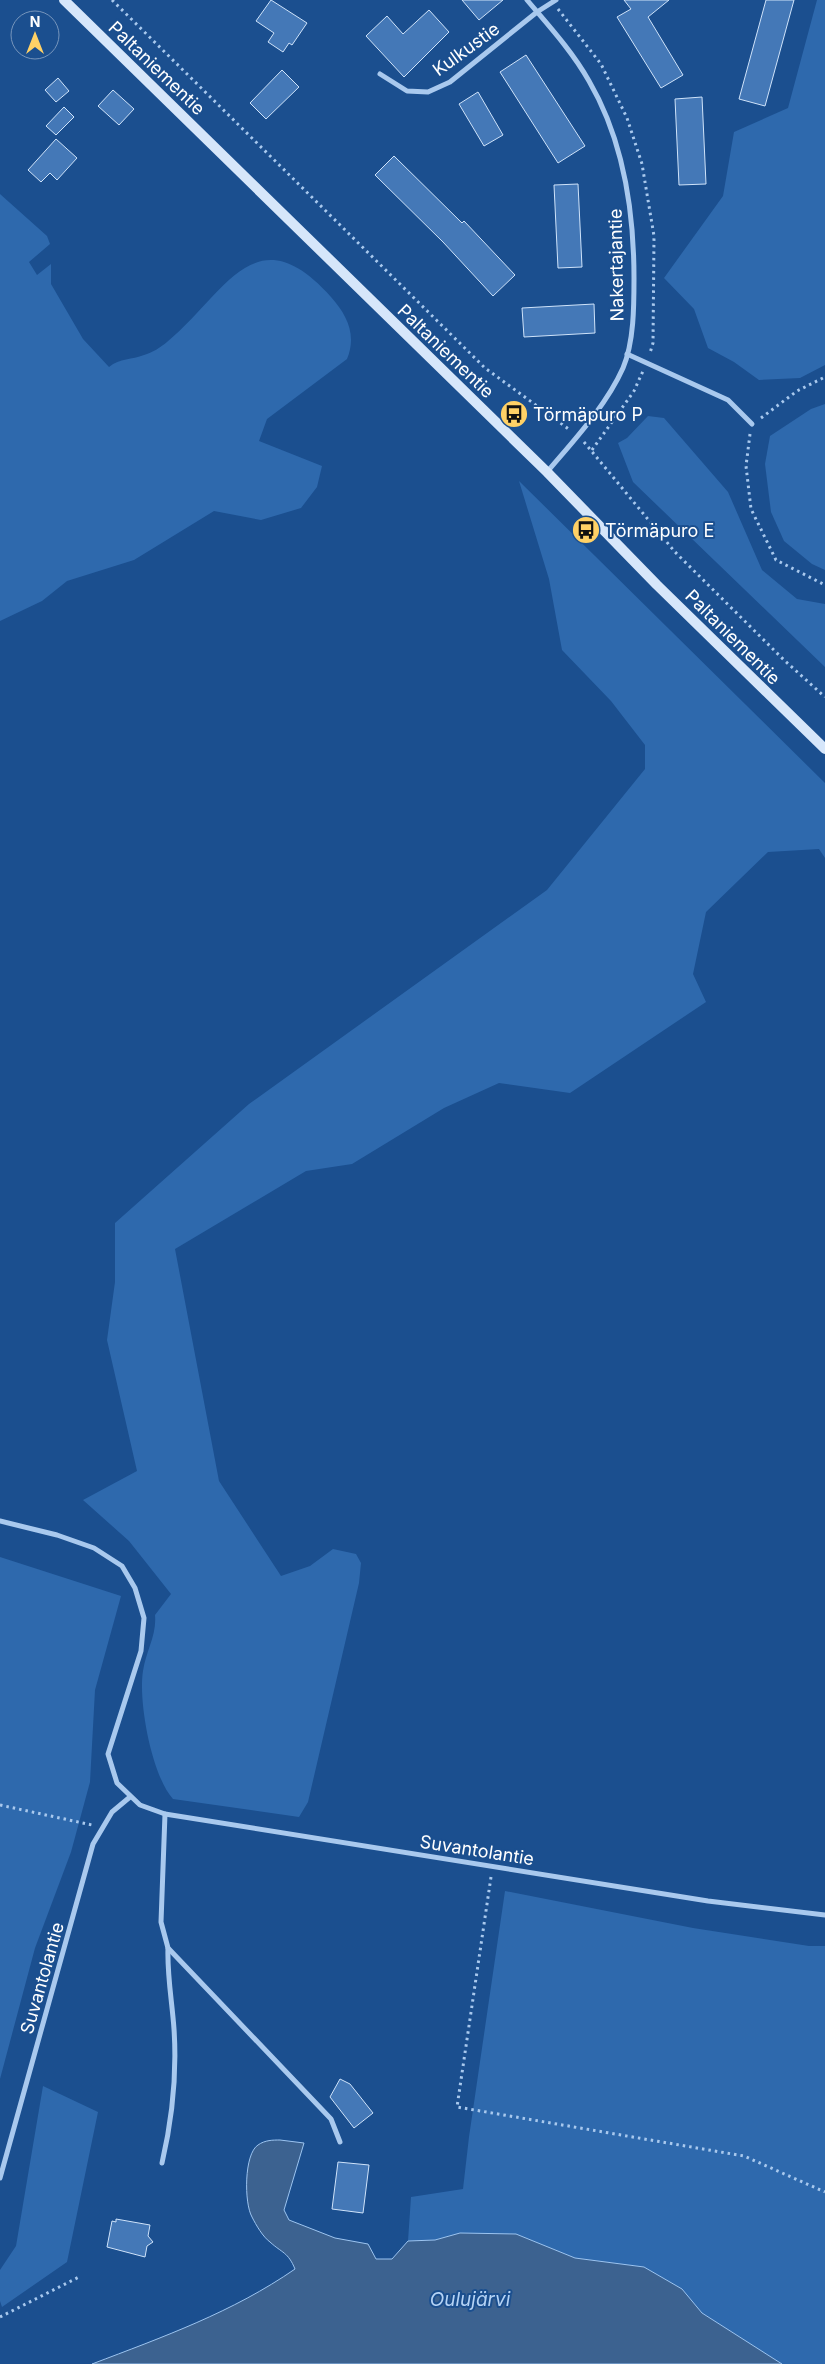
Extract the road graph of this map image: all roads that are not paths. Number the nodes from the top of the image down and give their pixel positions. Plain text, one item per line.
1 (64, 0) edge
2 (527, 0) edge
3 (556, 0) edge
4 (537, 12) junction
5 (380, 74) dead end
6 (627, 354) junction
7 (752, 424) road end
8 (547, 472) junction
9 (825, 748) edge
10 (0, 1521) edge
11 (130, 1797) junction
12 (166, 1814) junction
13 (825, 1915) edge
14 (168, 1948) junction
15 (340, 2142) dead end
16 (162, 2163) dead end
17 (0, 2178) edge

1 - 8 street, Paltaniementie
2 - 4 street, Nakertajantie
3 - 4 street, Kulkustie
4 - 5 street, Kulkustie
4 - 6 street, Nakertajantie
6 - 7 street
6 - 8 street, Nakertajantie
8 - 9 street, Paltaniementie
10 - 11 street, Suvantolantie
11 - 12 street, Suvantolantie
11 - 17 street, Suvantolantie
12 - 13 street, Suvantolantie
12 - 14 street
14 - 15 street
14 - 16 street

